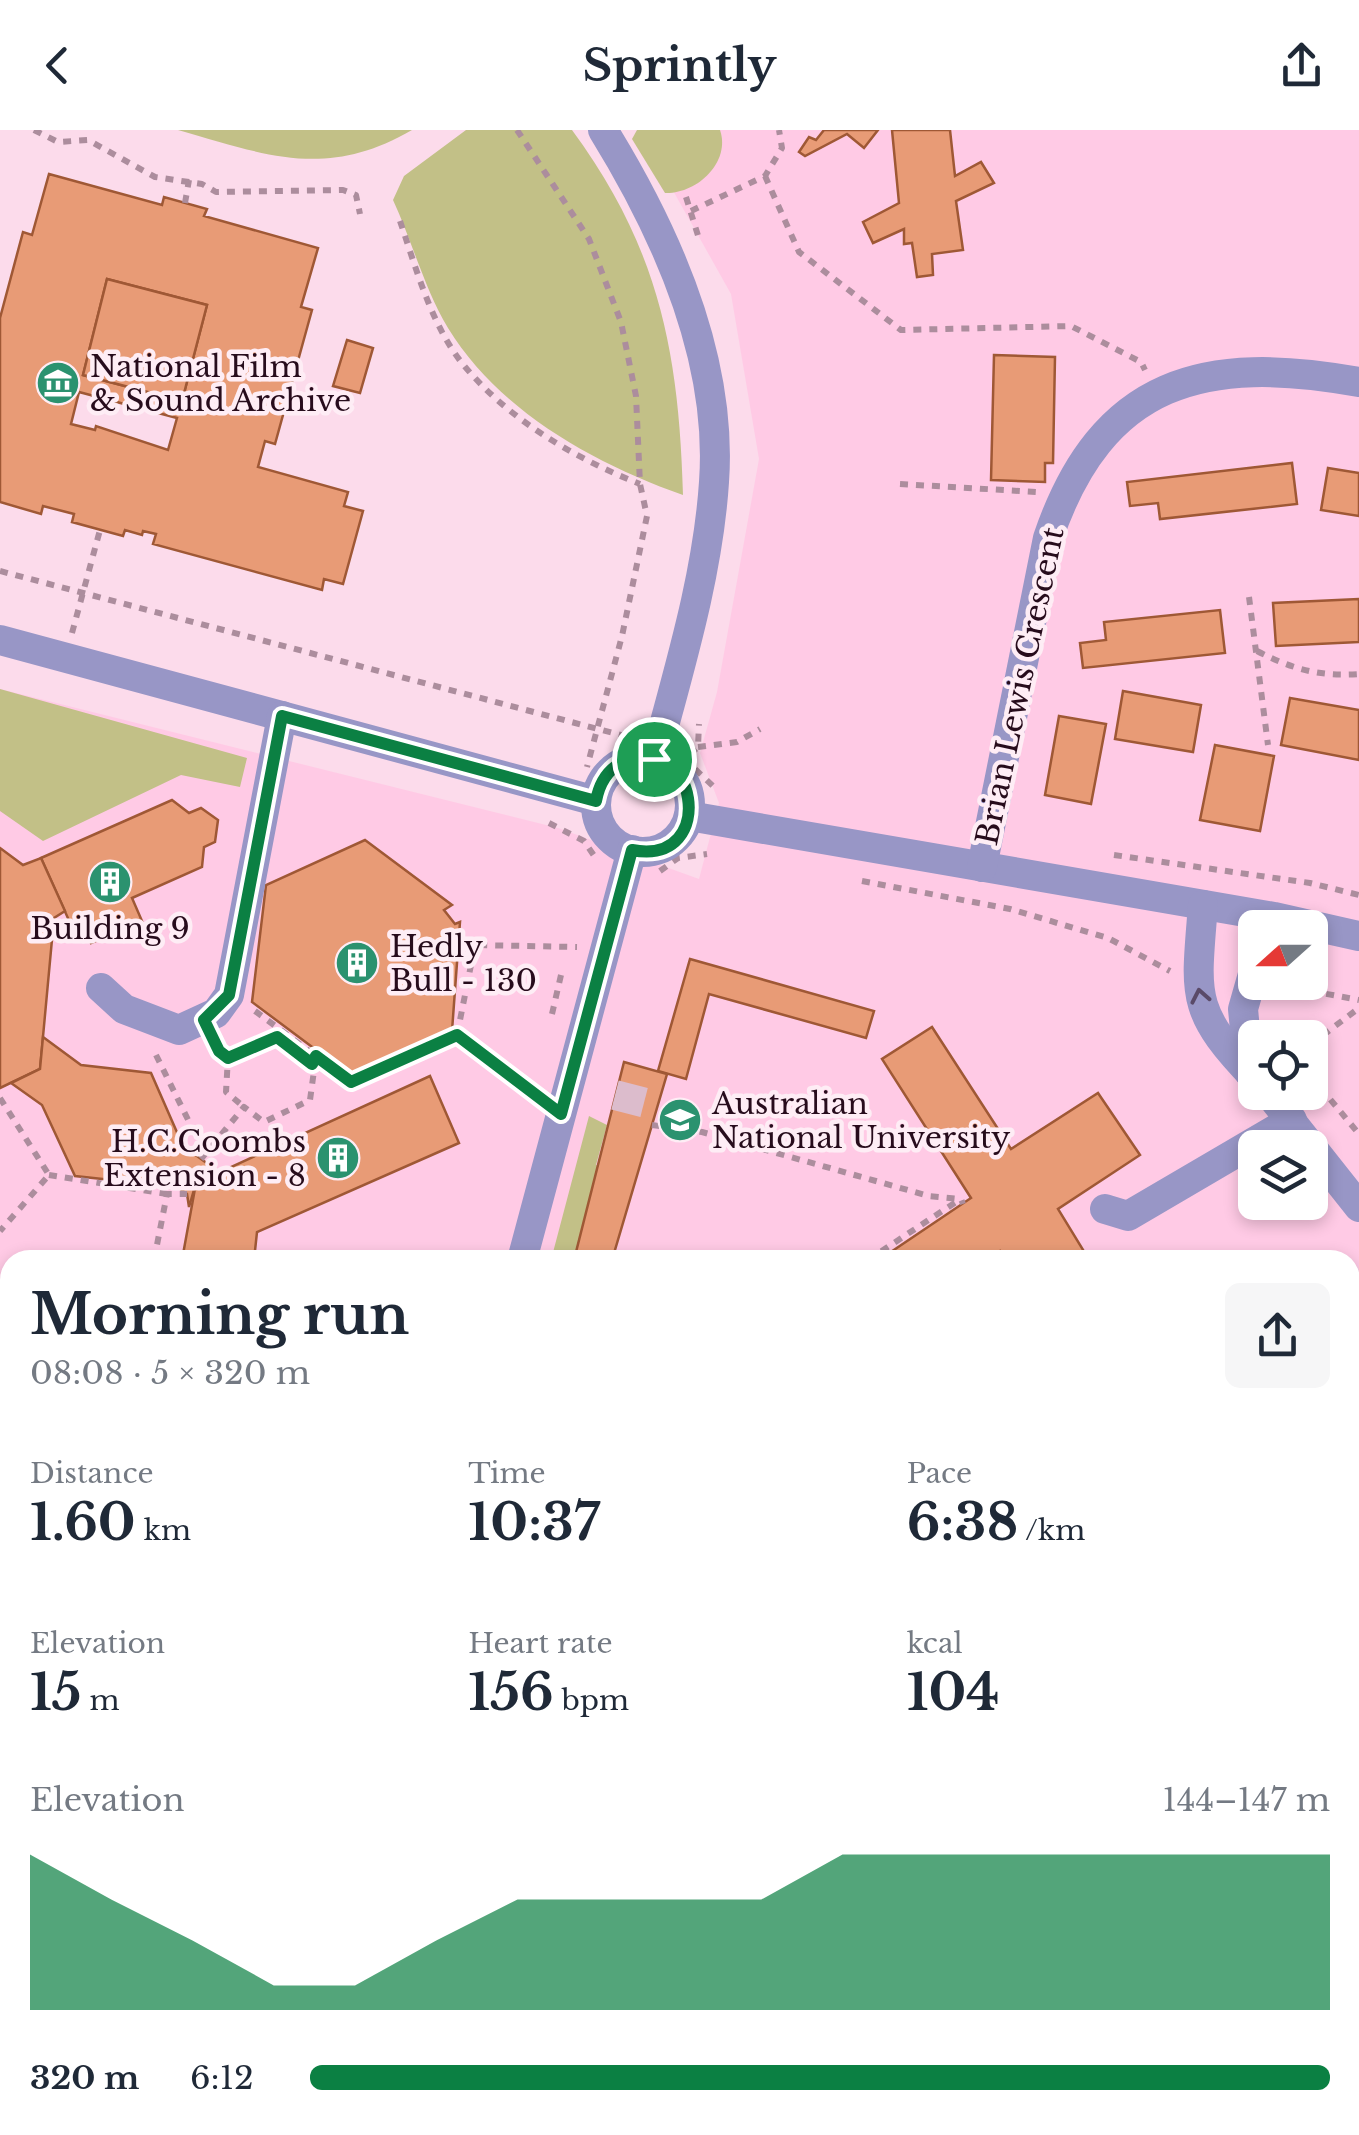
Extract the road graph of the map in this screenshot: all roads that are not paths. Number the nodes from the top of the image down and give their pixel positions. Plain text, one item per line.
1 (603, 130) edge
2 (1359, 382) edge
3 (0, 640) edge
4 (282, 716) junction
5 (654, 759) junction
6 (596, 801) junction
7 (689, 816) junction
8 (632, 850) junction
9 (982, 867) junction
10 (1203, 905) junction
11 (1238, 914) edge
12 (1328, 931) edge
13 (1359, 936) edge
14 (101, 988) dead end
15 (1238, 1056) edge
16 (1283, 1110) edge
17 (1292, 1120) junction
18 (1359, 1208) edge
19 (1105, 1209) dead end
20 (524, 1250) edge

1 - 5 street
2 - 9 street, Brian Lewis Crescent
3 - 4 street
4 - 6 street
4 - 14 street
5 - 6 street
5 - 7 street
6 - 8 street
7 - 8 street
7 - 9 street
8 - 20 street
9 - 10 street
10 - 11 street
15 -> 10 street
12 - 13 street
16 - 17 street
17 - 18 street
17 - 19 street

